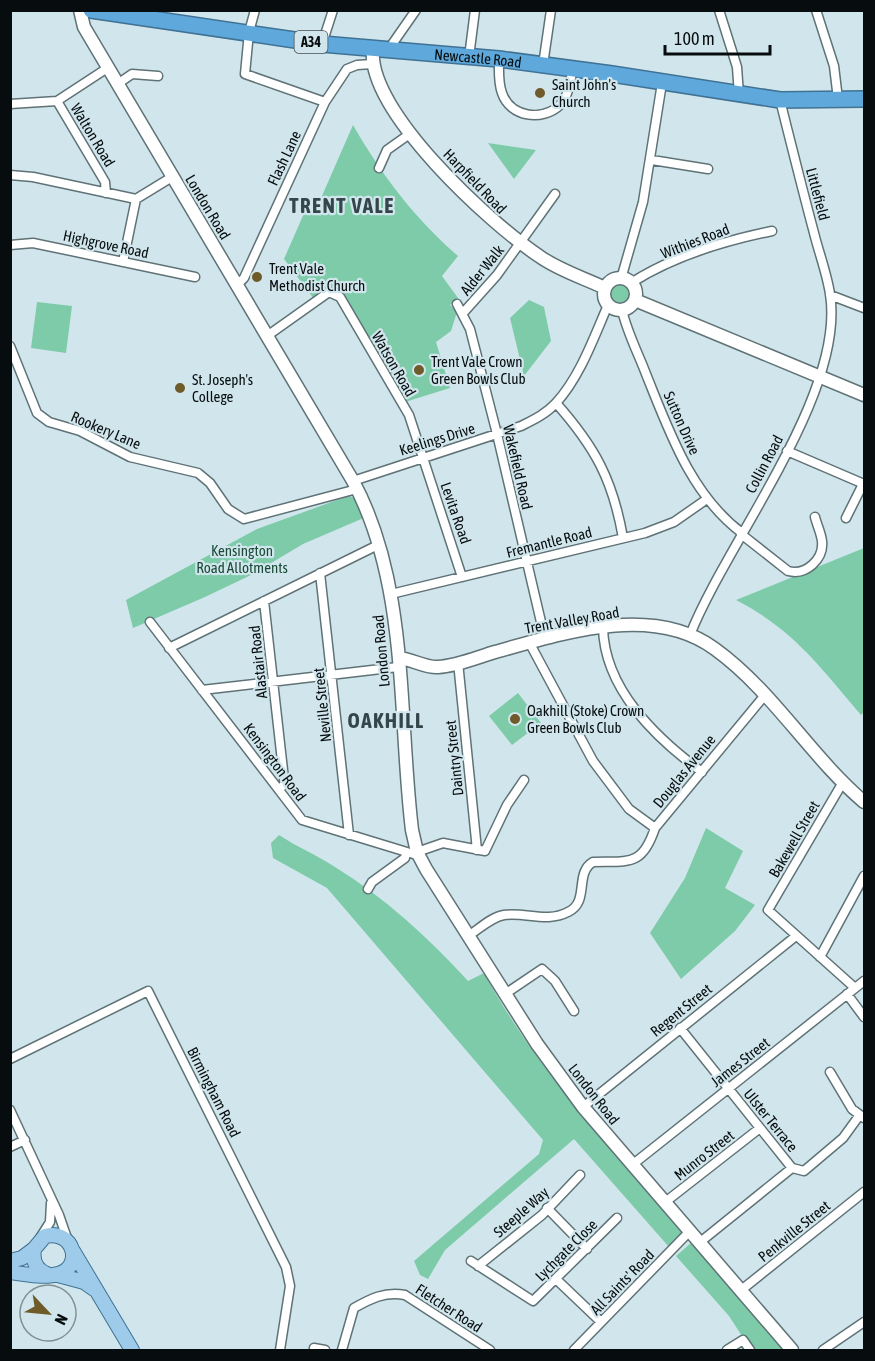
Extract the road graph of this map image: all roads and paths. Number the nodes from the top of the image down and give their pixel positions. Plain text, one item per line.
1 (80, 10) edge
2 (91, 10) edge
3 (255, 10) edge
4 (333, 10) edge
5 (416, 10) edge
6 (475, 10) edge
7 (551, 10) edge
8 (720, 10) edge
9 (816, 10) edge
10 (249, 32) junction
11 (322, 44) junction
12 (392, 51) junction
13 (373, 57) junction
14 (469, 57) junction
15 (499, 59) junction
16 (543, 65) junction
17 (109, 67) junction
18 (573, 69) junction
19 (158, 76) dead end
20 (119, 83) junction
21 (663, 83) junction
22 (739, 95) junction
23 (838, 99) junction
24 (864, 99) edge
25 (780, 100) junction
26 (57, 101) junction
27 (325, 102) junction
28 (10, 104) edge
29 (411, 133) junction
30 (652, 160) junction
31 (379, 168) dead end
32 (708, 169) dead end
33 (10, 175) edge
34 (172, 177) junction
35 (106, 193) junction
36 (555, 194) dead end
37 (136, 199) junction
38 (772, 231) dead end
39 (520, 243) junction
40 (10, 245) edge
41 (123, 262) junction
42 (195, 277) dead end
43 (626, 281) junction
44 (238, 284) junction
45 (605, 288) junction
46 (830, 295) junction
47 (635, 300) junction
48 (457, 304) dead end
49 (608, 304) junction
50 (864, 308) edge
51 (622, 310) junction
52 (463, 313) junction
53 (267, 336) junction
54 (10, 346) edge
55 (820, 377) junction
56 (864, 395) edge
57 (556, 403) junction
58 (497, 434) junction
59 (787, 451) junction
60 (424, 458) junction
61 (864, 484) edge
62 (355, 485) junction
63 (707, 499) junction
64 (815, 517) dead end
65 (846, 518) dead end
66 (742, 533) junction
67 (623, 538) junction
68 (380, 544) junction
69 (526, 562) junction
70 (321, 573) junction
71 (462, 577) junction
72 (391, 594) junction
73 (264, 601) junction
74 (150, 622) dead end
75 (603, 627) junction
76 (690, 635) junction
77 (545, 639) junction
78 (529, 642) junction
79 (169, 648) junction
80 (458, 662) junction
81 (398, 663) junction
82 (332, 675) junction
83 (273, 681) junction
84 (202, 690) junction
85 (765, 695) junction
86 (702, 772) junction
87 (524, 780) dead end
88 (843, 782) junction
89 (279, 789) junction
90 (863, 797) edge
91 (655, 828) junction
92 (349, 835) junction
93 (477, 850) junction
94 (414, 854) junction
95 (864, 876) edge
96 (368, 889) dead end
97 (468, 936) junction
98 (796, 936) junction
99 (820, 957) junction
100 (864, 981) edge
101 (855, 988) junction
102 (505, 994) junction
103 (847, 994) junction
104 (574, 1011) dead end
105 (864, 1017) edge
106 (680, 1028) junction
107 (10, 1059) edge
108 (829, 1077) dead end
109 (728, 1088) junction
110 (584, 1107) junction
111 (10, 1110) edge
112 (862, 1117) edge
113 (760, 1128) junction
114 (25, 1140) junction
115 (10, 1147) edge
116 (632, 1165) junction
117 (792, 1167) junction
118 (580, 1175) dead end
119 (864, 1192) edge
120 (50, 1197) junction
121 (664, 1203) junction
122 (547, 1208) junction
123 (617, 1218) dead end
124 (689, 1232) junction
125 (699, 1243) junction
126 (36, 1246) junction
127 (70, 1246) junction
128 (587, 1249) junction
129 (10, 1261) edge
130 (10, 1272) edge
131 (52, 1274) junction
132 (557, 1280) junction
133 (94, 1289) junction
134 (740, 1291) junction
135 (533, 1301) joint
136 (601, 1322) junction
137 (864, 1322) edge
138 (314, 1348) dead end
139 (132, 1350) edge
140 (280, 1350) edge
141 (325, 1350) edge
142 (342, 1350) edge
143 (490, 1350) edge
144 (574, 1350) edge
145 (727, 1350) edge
146 (750, 1350) edge
147 (792, 1350) edge
148 (823, 1350) edge

1 - 17 main road, London Road
2 - 10 highway, Newcastle Road / A34
3 - 10 street
4 - 11 street
5 - 12 street
6 - 14 street
7 - 16 street
8 - 22 street
9 - 23 street
10 - 11 highway, Newcastle Road / A34
10 - 27 street
11 - 13 highway, Newcastle Road / A34
12 - 13 highway, Newcastle Road / A34
12 - 14 highway, Newcastle Road / A34
13 - 27 street, Flash Lane
13 - 29 main road, Harpfield Road
14 - 15 highway, Newcastle Road / A34
15 - 16 highway, Newcastle Road / A34
15 - 18 street
16 - 18 highway, Newcastle Road / A34
17 - 20 main road, London Road
17 - 26 street
18 - 21 highway, Newcastle Road / A34
19 - 20 street
20 - 34 main road, London Road
21 - 22 highway, Newcastle Road / A34
21 - 30 street
22 - 25 highway, Newcastle Road / A34
23 - 24 highway, Newcastle Road / A34
23 - 25 highway, Newcastle Road / A34
25 - 46 street, Littlefield
26 - 28 street, Walton Road
26 - 35 street, Walton Road
27 - 44 street, Flash Lane
29 - 31 street
29 - 39 main road, Harpfield Road
30 - 32 street
30 - 43 street
33 - 35 street
34 - 37 street
34 - 44 main road, London Road
35 - 37 street
36 - 39 street, Alder Walk
37 - 41 street
38 - 43 street, Withies Road
39 - 45 main road, Harpfield Road
39 - 52 street, Alder Walk
40 - 41 street, Highgrove Road
41 - 42 street, Highgrove Road
43 - 45 main road
43 - 47 main road
44 - 53 main road, London Road
45 - 49 main road
46 - 50 street
46 - 55 street, Collin Road
47 - 51 main road
47 - 55 main road
48 - 52 street, Wakefield Road
49 - 51 main road
49 - 57 street, Keelings Drive
51 - 63 street, Sutton Drive
52 - 58 street, Wakefield Road
53 - 60 street, Watson Road
53 - 62 main road, London Road
54 - 62 street, Rookery Lane
55 - 56 main road
55 - 59 street, Collin Road
57 - 58 street, Keelings Drive
57 - 67 street
58 - 60 street, Keelings Drive
58 - 69 street, Wakefield Road
59 - 61 street
59 - 66 street, Collin Road
60 - 62 street, Keelings Drive
60 - 71 street, Levita Road
61 - 65 street
62 - 68 main road, London Road
63 - 66 street, Sutton Drive
63 - 67 street, Fremantle Road
64 - 66 street, Sutton Drive
66 - 76 street, Collin Road
67 - 69 street, Fremantle Road
68 - 70 street
68 - 72 main road, London Road
69 - 71 street, Fremantle Road
69 - 77 street, Wakefield Road
70 - 73 street
70 - 82 street, Neville Street
71 - 72 street, Fremantle Road
72 - 81 main road, London Road
73 - 79 street
73 - 83 street, Alastair Road
74 - 79 street, Kensington Road
75 - 76 main road, Trent Valley Road
75 - 77 main road, Trent Valley Road
75 - 86 street
76 - 85 main road, Trent Valley Road
77 - 78 main road, Trent Valley Road
78 - 80 main road, Trent Valley Road
78 - 91 street, Douglas Avenue
79 - 84 street, Kensington Road
80 - 81 main road, Trent Valley Road
80 - 93 street, Daintry Street
81 - 82 street
81 - 94 main road, London Road
82 - 83 street
82 - 92 street, Neville Street
83 - 84 street
83 - 89 street, Alastair Road
84 - 89 street, Kensington Road
85 - 86 street, Douglas Avenue
85 - 88 main road, Trent Valley Road
86 - 91 street, Douglas Avenue
87 - 93 street
88 - 90 main road, Trent Valley Road
88 - 98 street, Bakewell Street
89 - 92 street, Kensington Road
91 - 97 street
92 - 94 street, Kensington Road
93 - 94 street
94 - 96 street
94 - 97 main road, London Road
95 - 99 street
97 - 102 main road, London Road
98 - 99 street
98 - 106 street, Regent Street
99 - 101 street
100 - 101 street, James Street
101 - 103 street, James Street
102 - 104 street
102 - 110 main road, London Road
103 - 105 street
103 - 109 street, James Street
106 - 109 street, Ulster Terrace
106 - 110 street, Regent Street
107 - 140 street, Birmingham Road
108 - 112 street
109 - 113 street, Ulster Terrace
109 - 116 street, James Street
110 - 116 main road, London Road
111 - 114 street
112 - 117 street
113 - 117 street, Ulster Terrace
113 - 121 street, Munro Street
114 - 115 street
114 - 120 street
116 - 121 main road, London Road
117 - 125 street
118 - 122 street, Steeple Way
119 - 134 street, Penkville Street
120 - 126 street
120 - 127 street
121 - 124 main road, London Road
122 - 128 street
122 - 135 street, Steeple Way
123 - 128 street, Lychgate Close
124 - 125 main road, London Road
124 - 136 street, All Saints' Road
125 - 134 main road, London Road
126 - 127 main road
126 - 129 main road
126 - 131 main road
127 - 131 main road
127 - 133 main road
128 - 132 street, Lychgate Close
130 - 131 main road
131 - 133 main road
132 - 135 street, Lychgate Close
132 - 136 street
133 - 139 main road
134 - 147 main road, London Road
136 - 144 street, All Saints' Road
137 - 148 street
138 - 141 street
142 - 143 street, Fletcher Road
145 - 146 street

